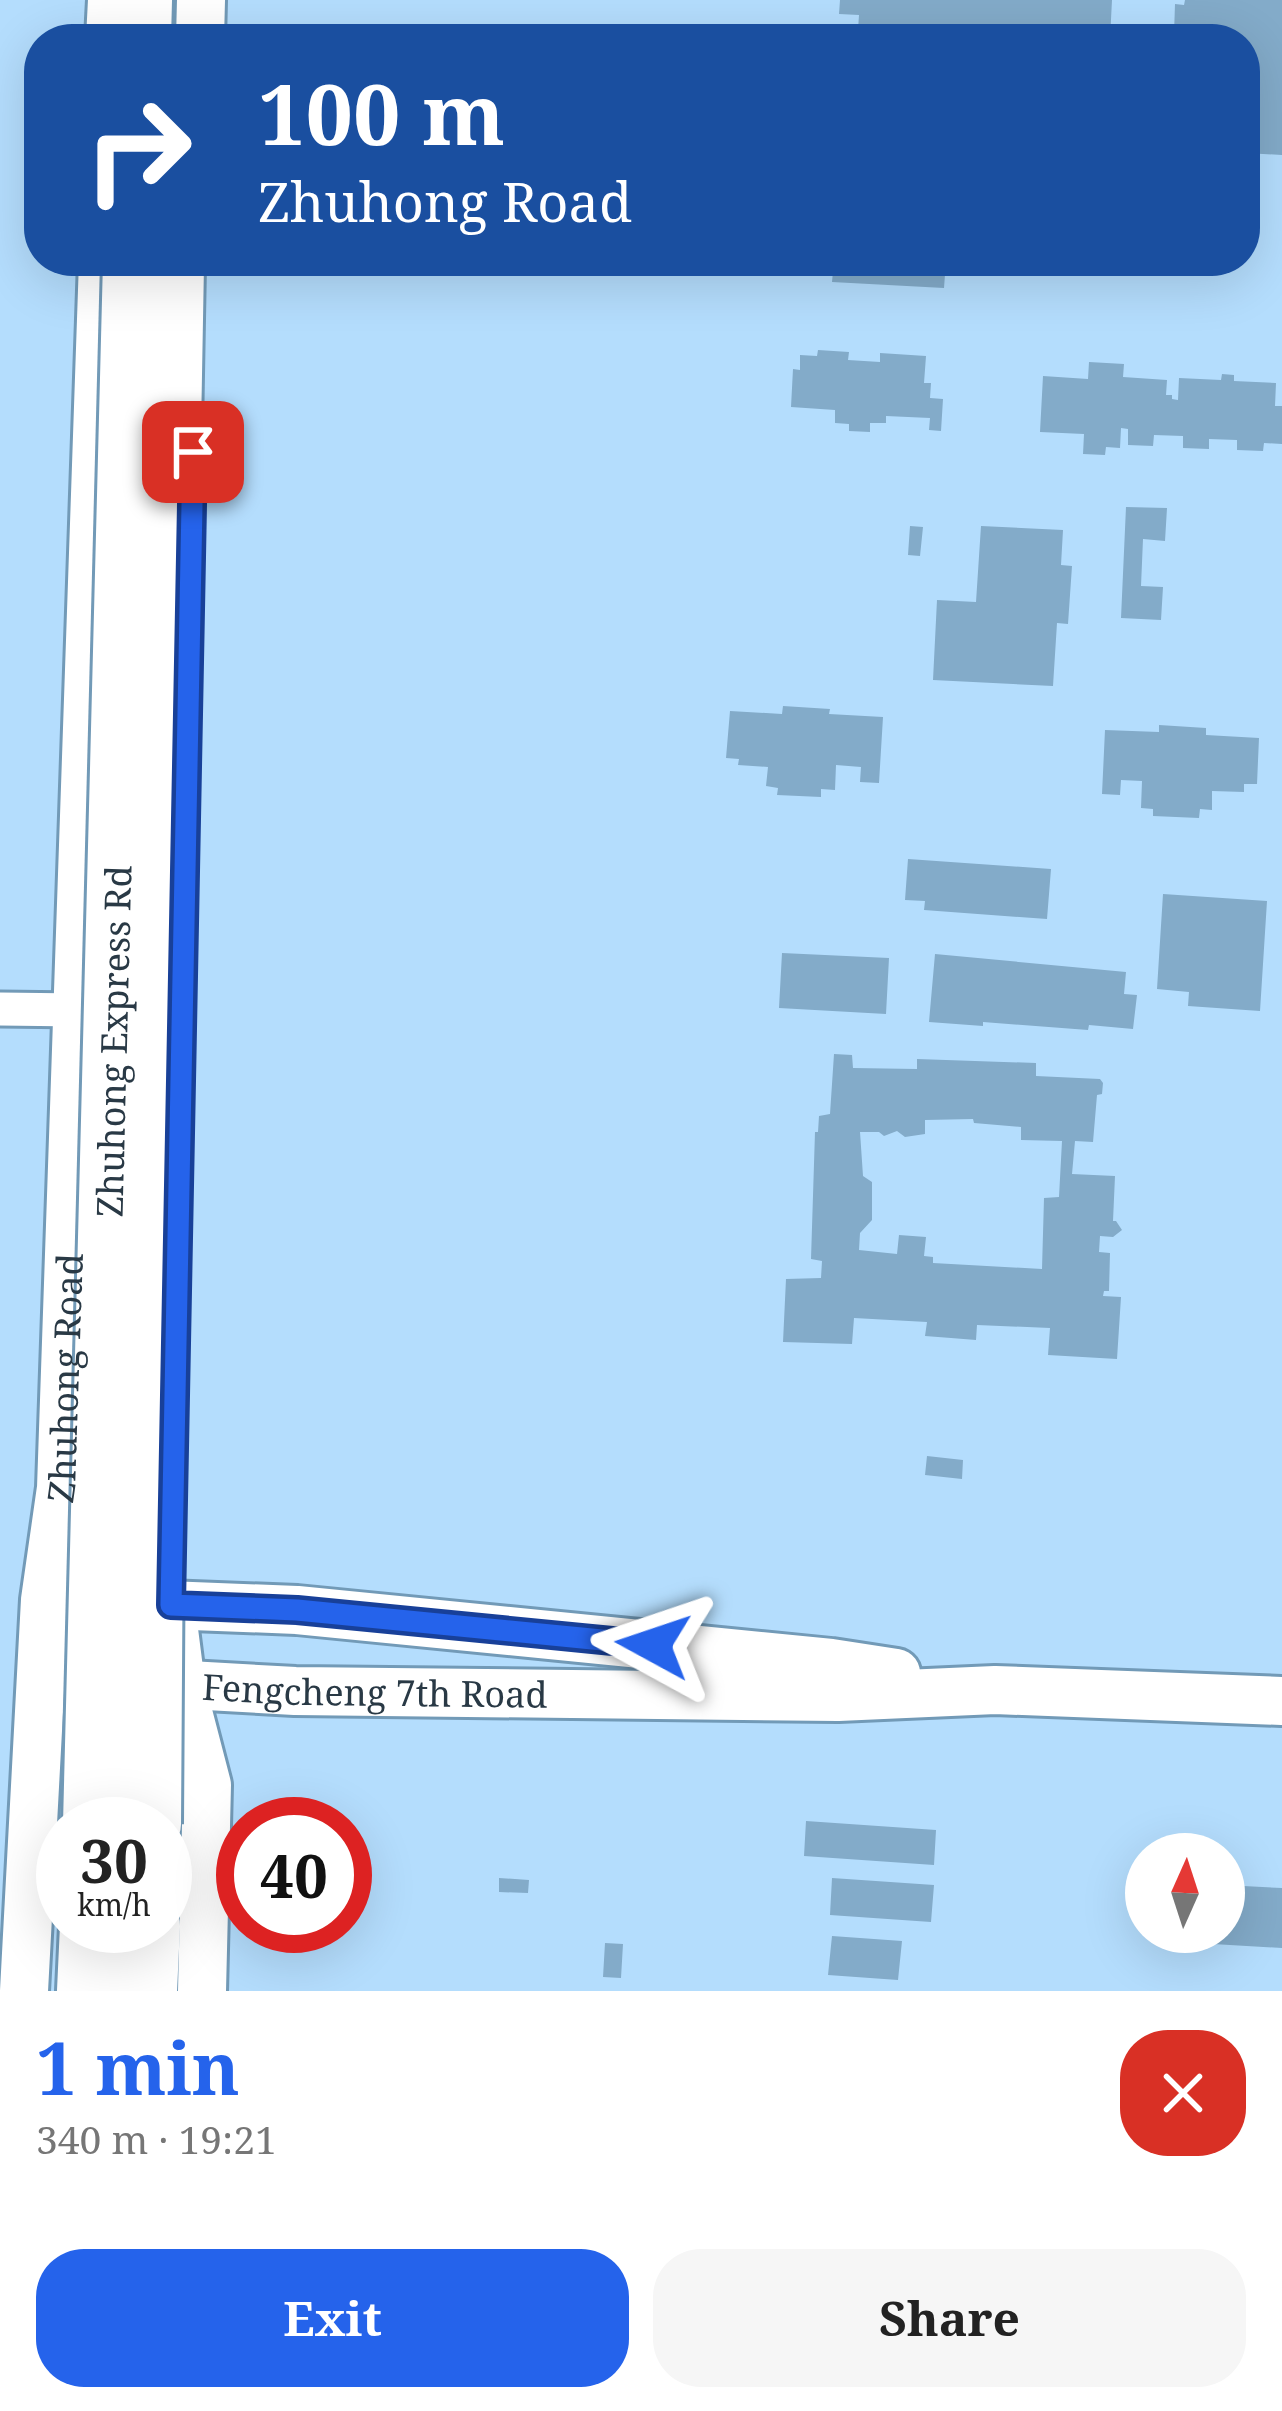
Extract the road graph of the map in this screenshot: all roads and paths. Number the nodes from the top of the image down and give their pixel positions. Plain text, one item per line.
1 (103, 276) edge
2 (133, 276) edge
3 (174, 276) edge
4 (196, 276) edge
5 (0, 1009) edge
6 (79, 1010) junction
7 (46, 1600) junction
8 (171, 1605) junction
9 (41, 1676) junction
10 (181, 1684) junction
11 (995, 1690) junction
12 (1282, 1701) edge
13 (94, 1797) edge
14 (151, 1797) edge
15 (88, 1953) edge
16 (149, 1953) edge
17 (24, 1991) edge
18 (87, 1991) edge
19 (147, 1991) edge
20 (202, 1991) edge

1 - 6 main road, Zhuhong Road
2 - 13 highway, Zhuhong Express Rd, bridge
3 - 14 highway, Zhuhong Express Rd, bridge
4 - 8 main road
5 - 6 street
6 - 7 main road, Zhuhong Road
7 - 8 main road, Fengcheng 7th Road
7 - 9 main road, Zhuhong Road
8 - 10 main road
8 - 11 main road, Fengcheng 7th Road
9 - 10 main road, Fengcheng 7th Road
9 - 17 main road, Zhuhong Road
10 - 11 main road, Fengcheng 7th Road
10 - 20 main road
11 - 12 main road, Fengcheng 7th Road
15 - 18 highway
16 - 19 highway

